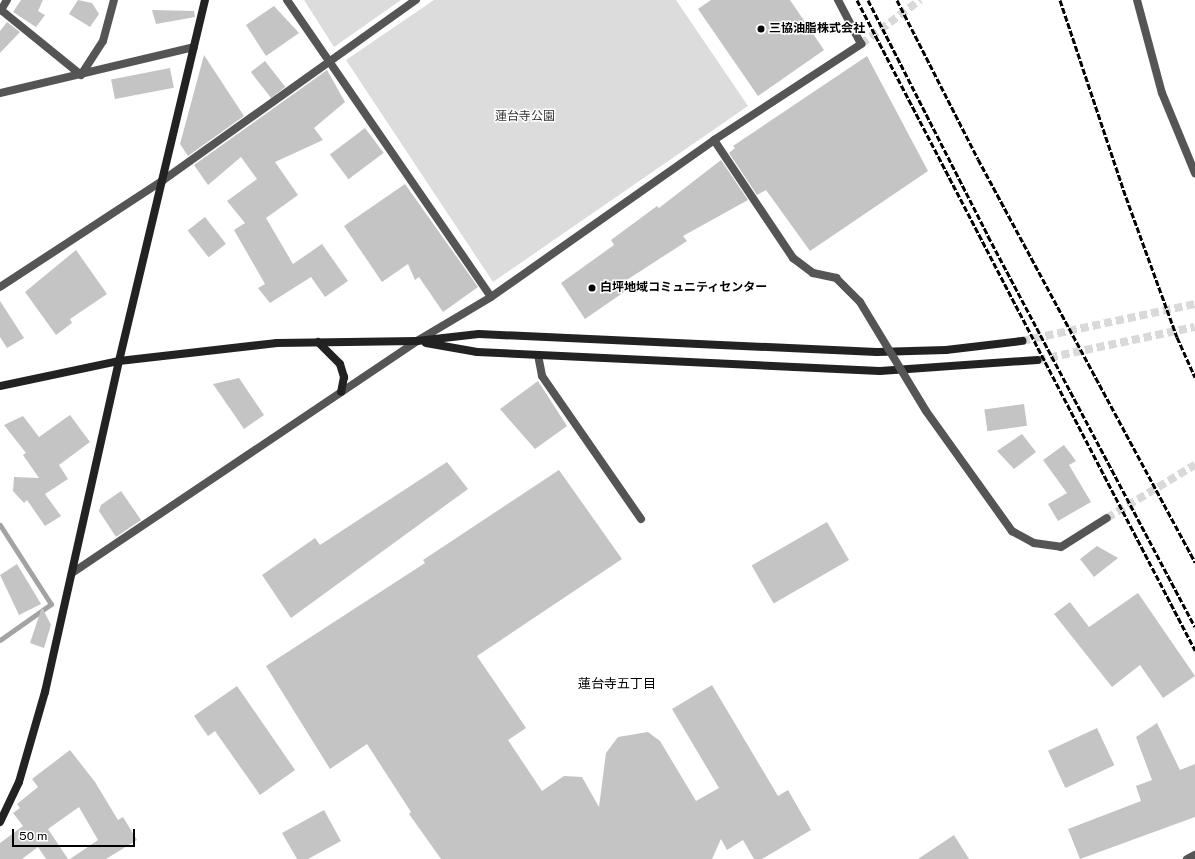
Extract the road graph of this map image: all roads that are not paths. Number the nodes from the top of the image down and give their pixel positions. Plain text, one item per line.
1 (7, 0) edge
2 (114, 0) edge
3 (206, 0) edge
4 (287, 0) edge
5 (416, 0) edge
6 (838, 0) edge
7 (1137, 0) edge
8 (194, 47) junction
9 (330, 60) junction
10 (81, 75) junction
11 (0, 93) edge
12 (714, 140) junction
13 (1192, 150) edge
14 (1195, 172) edge
15 (162, 181) junction
16 (0, 288) edge
17 (492, 297) junction
18 (417, 341) junction
19 (1022, 341) tunnel mouth
20 (318, 342) junction
21 (538, 355) junction
22 (1038, 360) tunnel mouth
23 (119, 361) junction
24 (0, 386) edge
25 (341, 392) junction
26 (641, 518) dead end
27 (1107, 518) tunnel mouth
28 (72, 573) junction
29 (0, 822) edge
30 (1195, 855) edge
31 (1187, 859) edge

1 - 10 street
2 - 10 street
3 - 8 street
4 - 9 street
5 - 9 street
6 - 12 street
7 - 13 street
8 - 10 street
8 - 15 street
9 - 15 street
9 - 17 street
10 - 11 street
12 - 17 street
12 - 27 street, bridge
13 - 14 street
15 - 16 street
15 - 23 street
17 - 18 street
18 - 19 street
18 - 20 street
18 - 21 street
18 - 25 street
20 - 23 street
20 - 25 street
21 - 22 street
21 - 26 street
23 - 24 street
23 - 28 street
25 - 28 street
28 - 29 street
30 - 31 street

